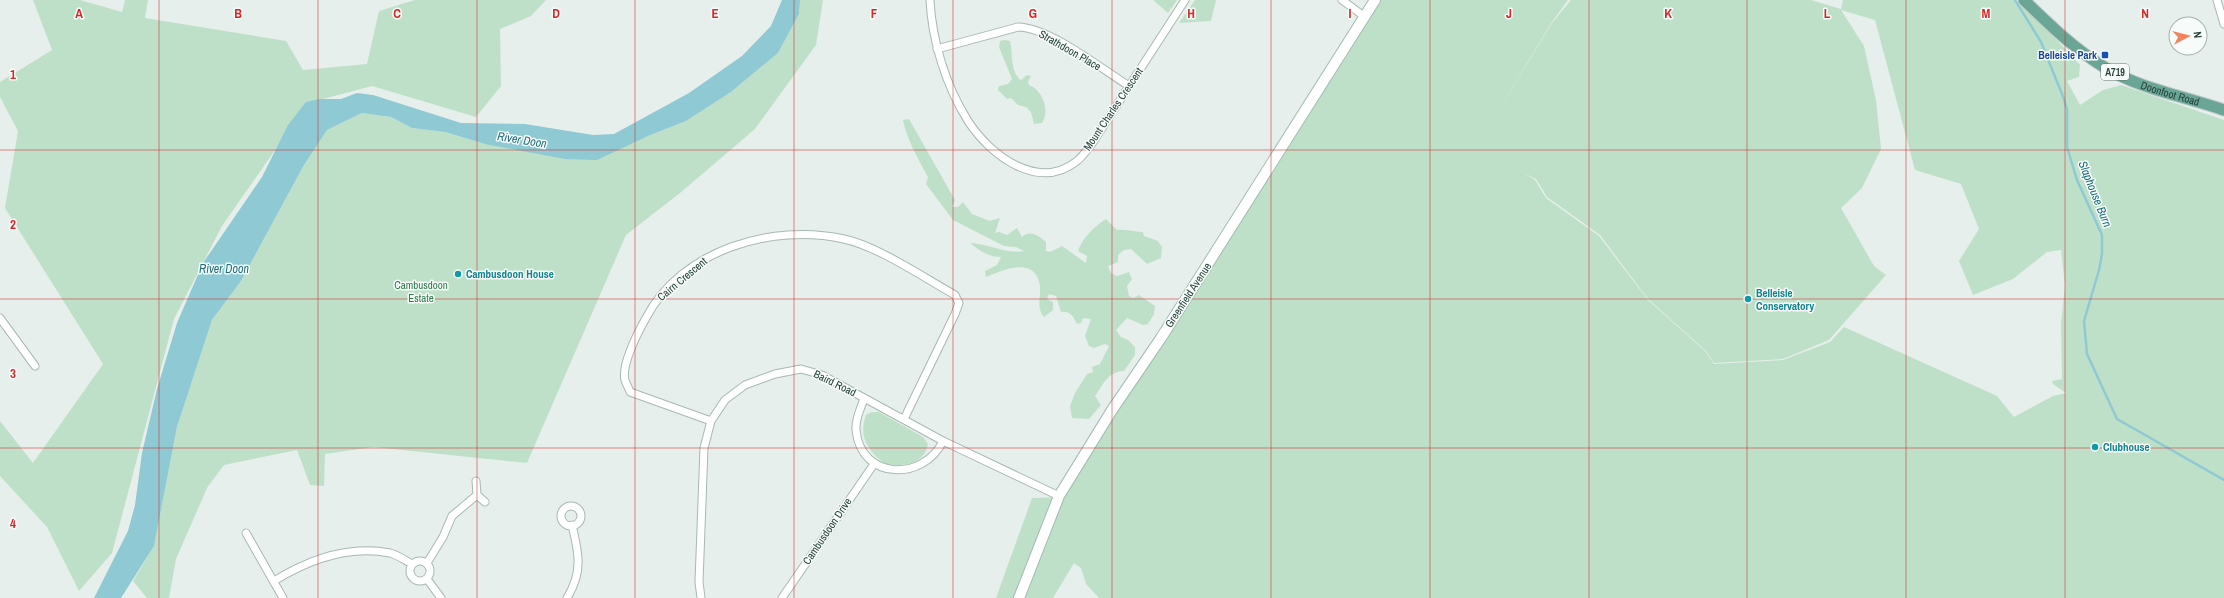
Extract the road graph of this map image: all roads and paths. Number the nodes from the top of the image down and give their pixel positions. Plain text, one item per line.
1 (930, 0) edge
2 (1185, 0) edge
3 (1342, 0) edge
4 (1376, 0) edge
5 (2024, 0) edge
6 (2217, 0) edge
7 (1365, 17) junction
8 (2224, 24) edge
9 (937, 49) junction
10 (1129, 86) junction
11 (2224, 110) edge
12 (0, 318) edge
13 (35, 366) dead end
14 (864, 398) junction
15 (904, 418) junction
16 (711, 421) junction
17 (943, 441) junction
18 (874, 464) junction
19 (476, 481) dead end
20 (477, 495) junction
21 (1059, 496) junction
22 (485, 502) dead end
23 (572, 526) dead end
24 (246, 533) dead end
25 (427, 563) junction
26 (412, 564) junction
27 (427, 579) junction
28 (274, 581) junction
29 (283, 598) edge
30 (441, 598) edge
31 (567, 598) edge
32 (701, 598) edge
33 (782, 598) edge
34 (1019, 598) edge

1 - 9 street, Mount Charles Crescent
2 - 10 street, Mount Charles Crescent
3 - 7 street
4 - 7 street, Greenfield Avenue
5 - 11 main road, Doonfoot Road / A719
6 - 8 street
7 - 21 street, Greenfield Avenue
9 - 10 street, Strathdoon Place
9 - 10 street, Mount Charles Crescent
12 - 13 street
14 - 15 street, Baird Road
14 - 16 street, Baird Road
14 - 18 street
15 - 16 street, Cairn Crescent
15 - 17 street, Baird Road
16 - 32 street, Baird Road
17 - 18 street
17 - 21 street, Baird Road
18 - 33 street, Cambusdoon Drive
19 - 20 street
20 - 22 street
20 - 25 street
21 - 34 street, Greenfield Avenue
23 - 31 street
24 - 28 street
25 - 26 street
25 - 27 street
26 - 27 street
26 - 28 street
27 - 30 street
28 - 29 street

